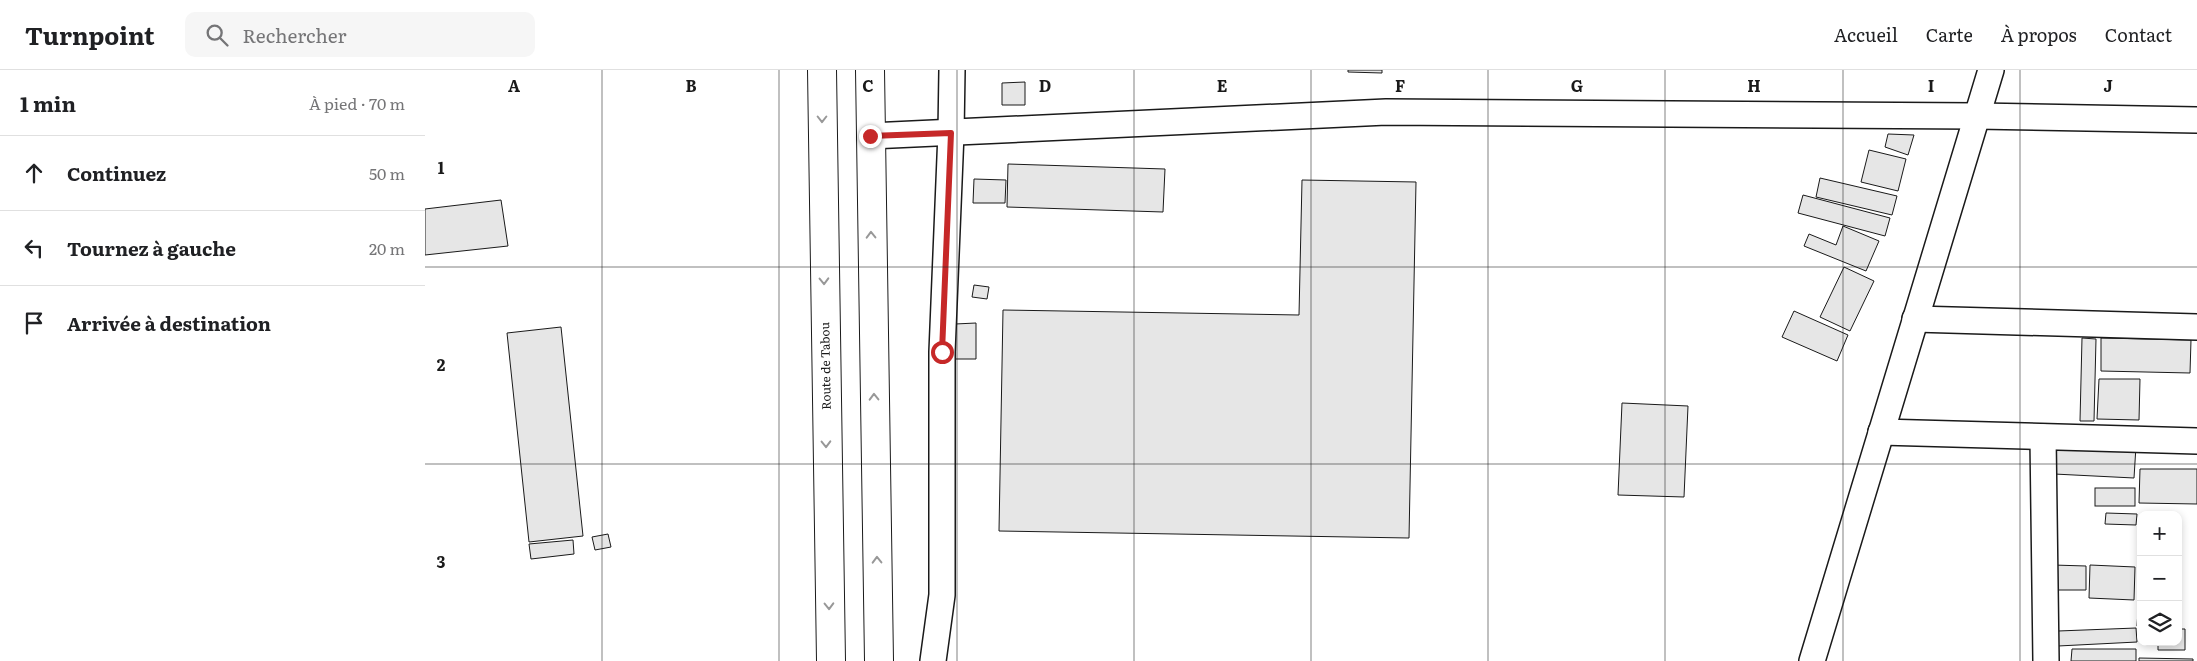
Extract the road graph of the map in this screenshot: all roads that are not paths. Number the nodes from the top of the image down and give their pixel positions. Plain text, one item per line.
1 (822, 70) edge
2 (870, 70) edge
3 (951, 70) edge
4 (1991, 70) edge
5 (1977, 116) junction
6 (2197, 120) edge
7 (951, 133) junction
8 (870, 136) junction
9 (1915, 319) junction
10 (2197, 327) edge
11 (1881, 432) junction
12 (2043, 437) junction
13 (2197, 441) edge
14 (831, 661) edge
15 (879, 661) edge
16 (933, 661) edge
17 (1812, 661) edge
18 (2047, 661) edge

1 -> 14 main road, Route de Tabou
2 - 8 main road
3 - 7 street
4 - 5 street
5 - 6 street
5 - 7 street
5 - 9 street
7 - 8 street
7 - 16 street
15 -> 8 main road
9 - 10 street
9 - 11 street
11 - 12 street
11 - 17 street
12 - 13 street
12 - 18 street

